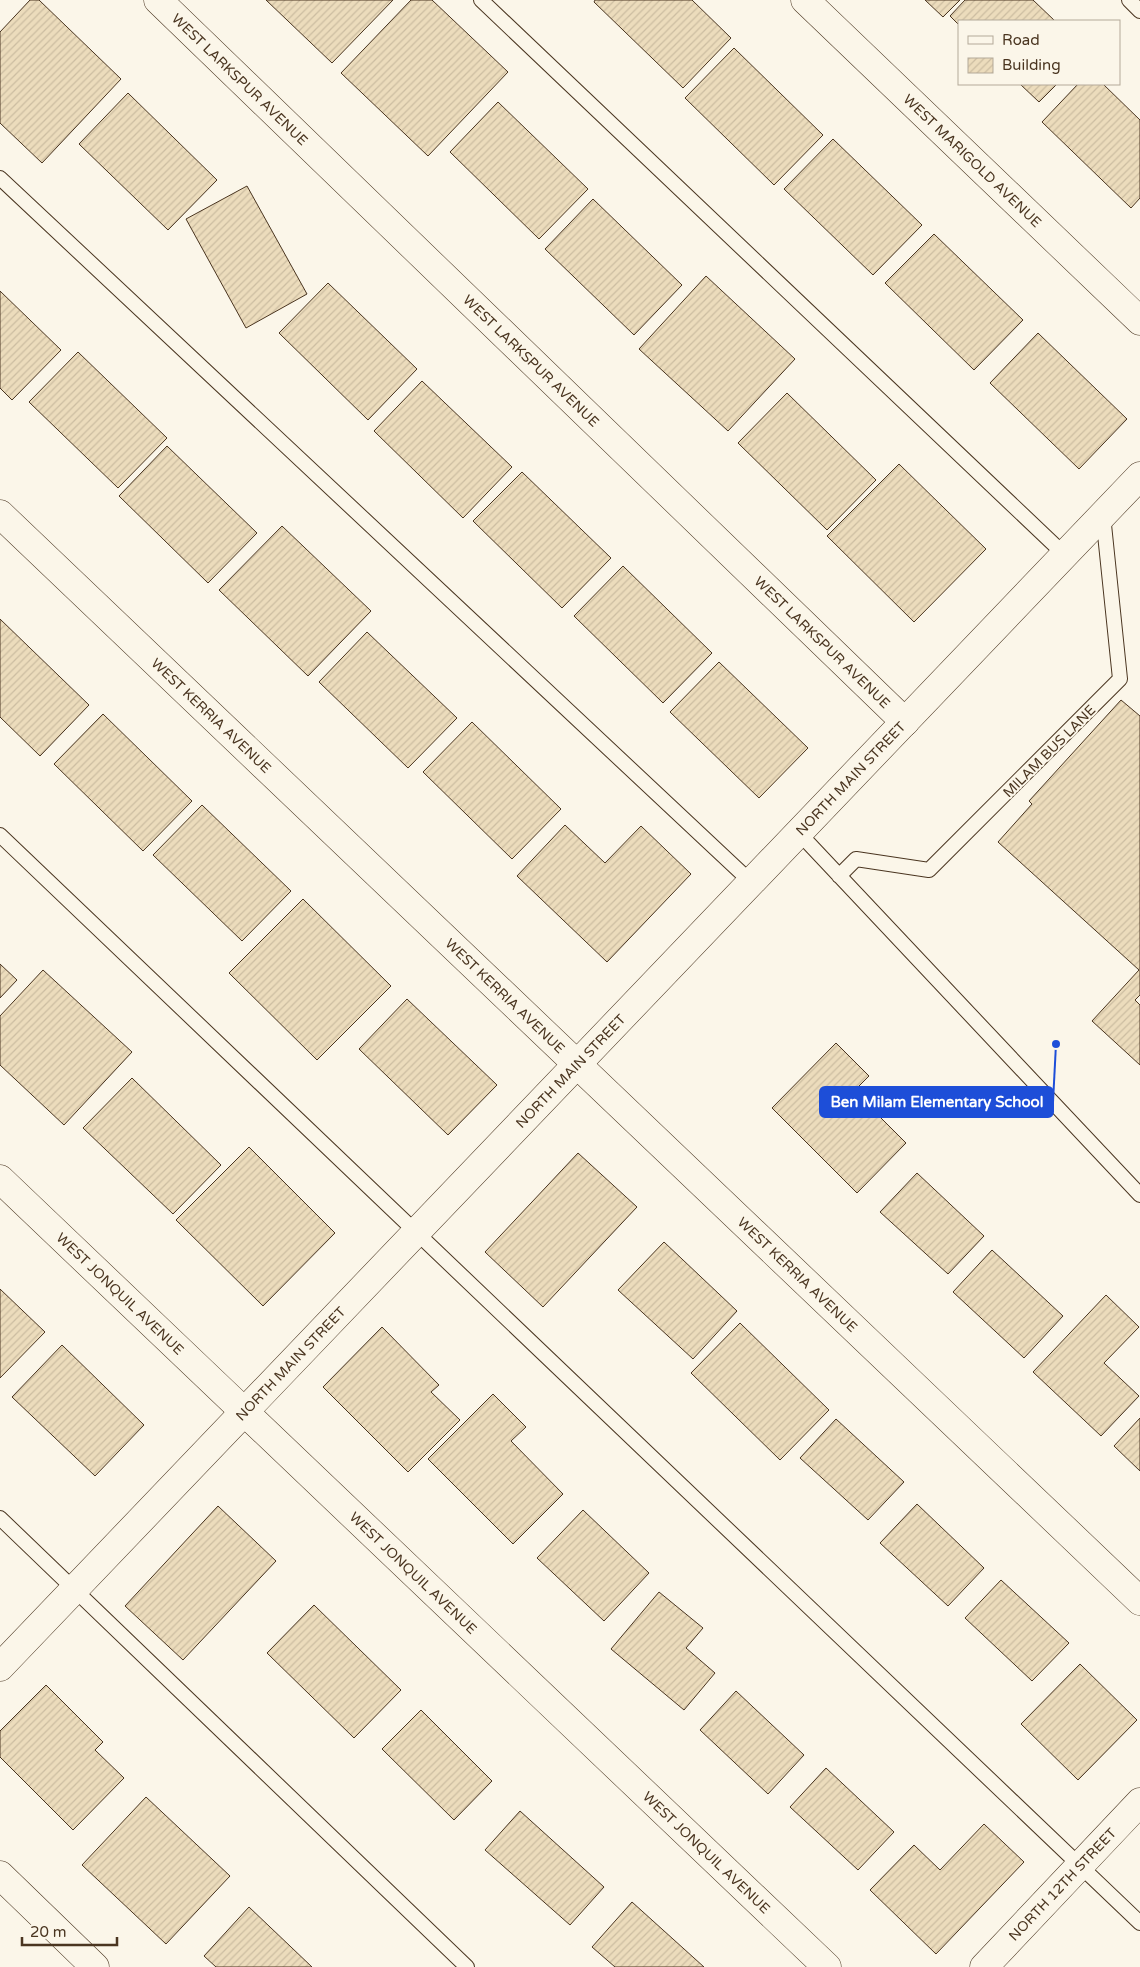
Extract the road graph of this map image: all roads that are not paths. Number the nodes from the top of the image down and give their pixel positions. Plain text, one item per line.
1 (158, 0) edge
2 (481, 0) edge
3 (805, 0) edge
4 (1129, 0) edge
5 (1140, 11) edge
6 (0, 178) edge
7 (1140, 321) edge
8 (1140, 476) edge
9 (0, 514) edge
10 (1103, 515) junction
11 (1065, 555) junction
12 (905, 722) junction
13 (799, 833) junction
14 (0, 835) edge
15 (839, 876) junction
16 (751, 882) junction
17 (577, 1064) junction
18 (0, 1180) edge
19 (1140, 1195) edge
20 (416, 1232) junction
21 (244, 1412) junction
22 (0, 1518) edge
23 (74, 1589) junction
24 (1140, 1601) edge
25 (0, 1666) edge
26 (1140, 1802) edge
27 (1080, 1866) junction
28 (0, 1875) edge
29 (1140, 1923) edge
30 (95, 1967) edge
31 (466, 1967) edge
32 (827, 1967) edge
33 (984, 1967) edge

1 - 12 street, WEST LARKSPUR AVENUE
2 - 11 lane
3 - 7 street, WEST MARIGOLD AVENUE
4 - 5 lane
6 - 16 lane
8 - 10 street, NORTH MAIN STREET
9 - 17 street, WEST KERRIA AVENUE
10 - 11 street, NORTH MAIN STREET
10 - 15 lane, MILAM BUS LANE
11 - 12 street, NORTH MAIN STREET
12 - 13 street, NORTH MAIN STREET
13 - 15 lane
13 - 16 street, NORTH MAIN STREET
14 - 20 lane
15 - 19 lane
16 - 17 street, NORTH MAIN STREET
17 - 20 street, NORTH MAIN STREET
17 - 24 street, WEST KERRIA AVENUE
18 - 21 street, WEST JONQUIL AVENUE
20 - 21 street, NORTH MAIN STREET
20 - 27 lane
21 - 23 street, NORTH MAIN STREET
21 - 32 street, WEST JONQUIL AVENUE
22 - 23 lane
23 - 25 street, NORTH MAIN STREET
23 - 31 lane
26 - 27 street, NORTH 12TH STREET
27 - 29 lane
27 - 33 street, NORTH 12TH STREET
28 - 30 street

